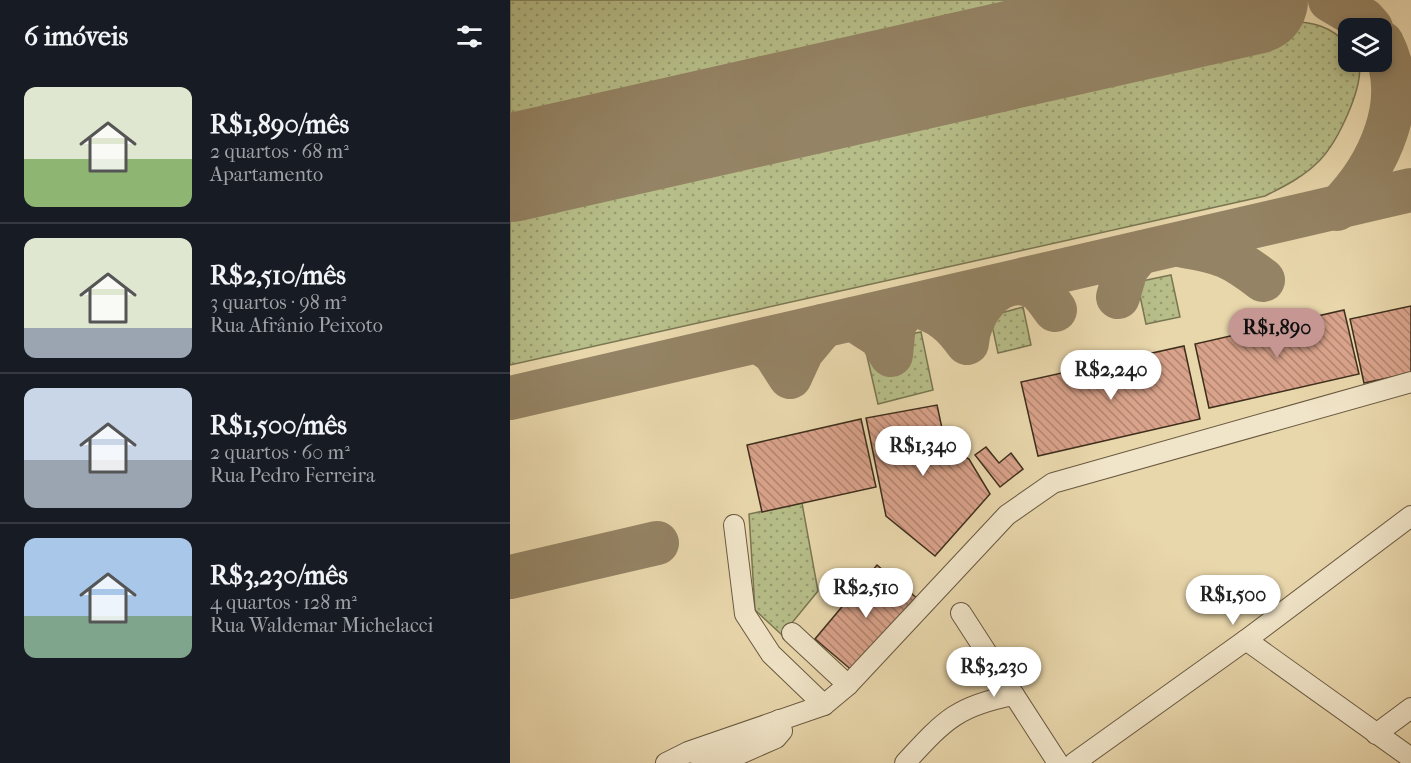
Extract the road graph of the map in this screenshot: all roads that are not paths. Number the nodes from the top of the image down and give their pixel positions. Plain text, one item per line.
1 (1411, 382) edge
2 (1411, 516) edge
3 (734, 525) dead end
4 (961, 613) dead end
5 (792, 633) dead end
6 (1246, 640) junction
7 (848, 685) junction
8 (1014, 695) junction
9 (824, 705) junction
10 (1411, 708) edge
11 (1376, 734) junction
12 (1411, 758) edge
13 (666, 763) edge
14 (905, 763) edge
15 (1058, 763) edge
16 (1074, 763) edge

1 - 7 street
2 - 6 street
3 - 9 street
4 - 8 street
5 - 7 street
6 - 11 street
6 - 16 street
7 - 9 street
8 - 14 street
8 - 15 street
9 - 13 street
10 - 11 street
11 - 12 street

